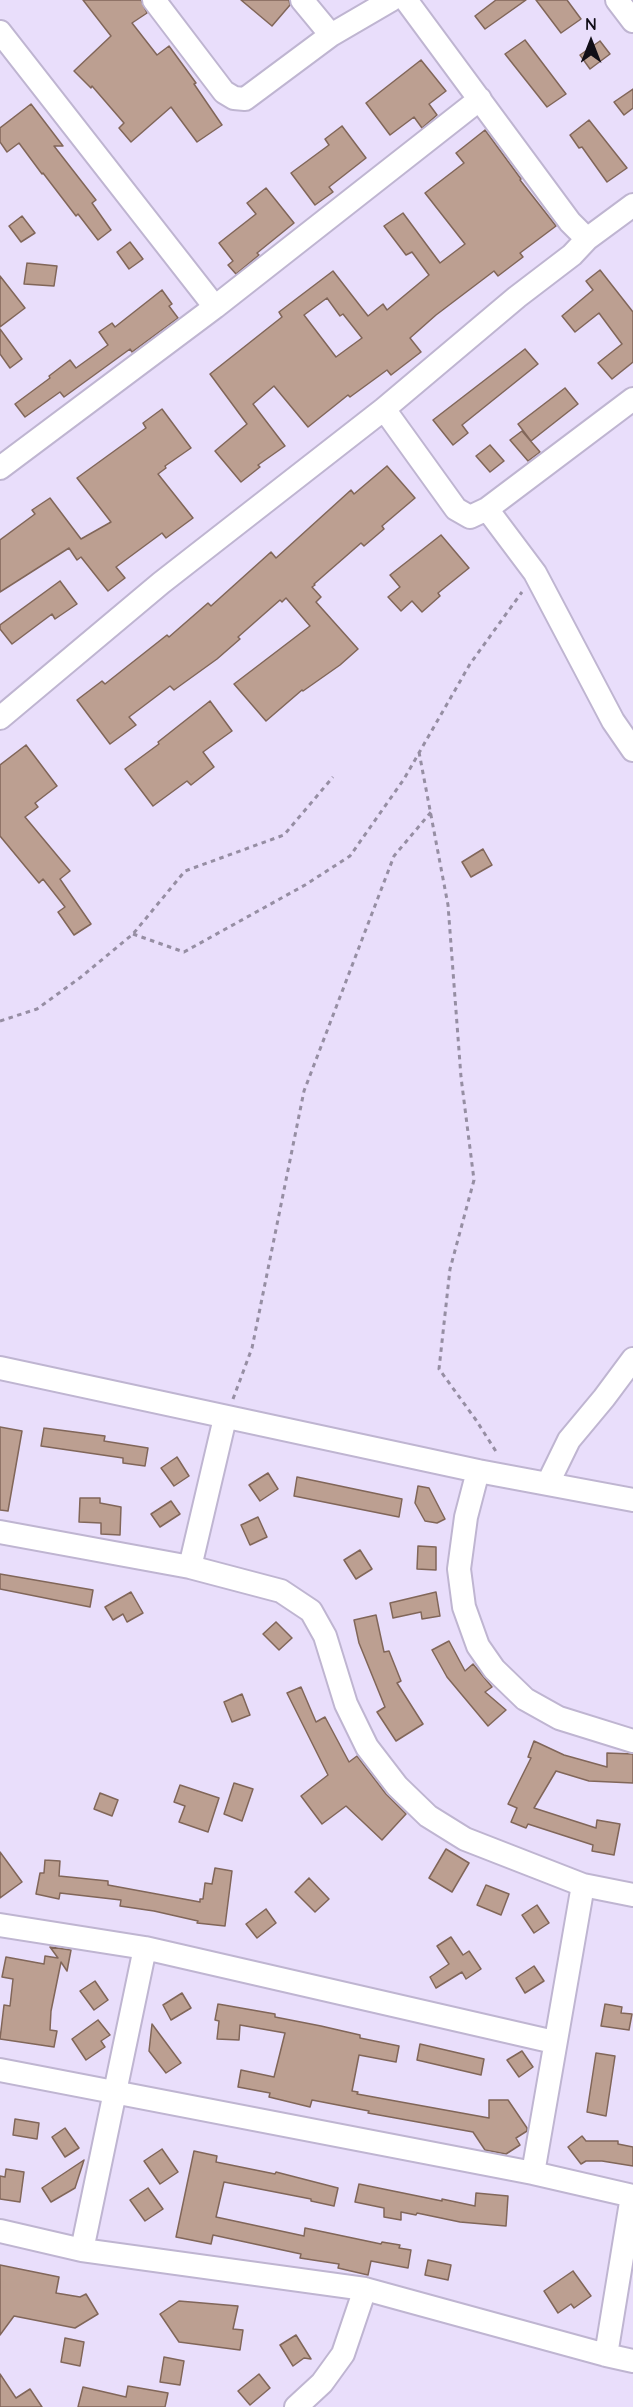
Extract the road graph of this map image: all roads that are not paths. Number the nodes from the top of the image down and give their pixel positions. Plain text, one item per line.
1 (154, 0) edge
2 (302, 0) edge
3 (391, 0) edge
4 (406, 0) edge
5 (617, 0) edge
6 (633, 21) edge
7 (0, 32) edge
8 (331, 35) junction
9 (480, 99) junction
10 (633, 205) edge
11 (587, 239) junction
12 (215, 307) junction
13 (633, 399) edge
14 (384, 409) junction
15 (0, 468) edge
16 (487, 509) junction
17 (0, 718) edge
18 (633, 750) edge
19 (633, 1359) edge
20 (0, 1368) edge
21 (225, 1418) junction
22 (478, 1471) junction
23 (548, 1483) junction
24 (633, 1500) edge
25 (0, 1532) edge
26 (190, 1567) junction
27 (633, 1741) edge
28 (583, 1885) junction
29 (633, 1894) edge
30 (0, 1925) edge
31 (145, 1948) junction
32 (554, 2042) junction
33 (0, 2070) edge
34 (115, 2094) junction
35 (533, 2173) junction
36 (632, 2196) edge
37 (0, 2231) edge
38 (82, 2250) junction
39 (364, 2289) junction
40 (606, 2355) junction
41 (633, 2361) edge
42 (296, 2407) edge

1 - 8 street
2 - 8 street
3 - 8 street
4 - 9 street
5 - 6 street
7 - 12 street
9 - 11 street
9 - 12 street
10 - 11 street
11 - 14 street
12 - 15 street
13 - 16 street
14 - 16 street
14 - 17 street
16 - 18 street
19 - 23 street
20 - 21 street
21 - 22 street
21 - 26 street
22 - 23 street
22 - 27 street
23 - 24 street
25 - 26 street
26 - 28 street
28 - 29 street
28 - 32 street
30 - 31 street
31 - 32 street
31 - 34 street
32 - 35 street
33 - 34 street
34 - 35 street
34 - 38 street
35 - 36 street
36 - 40 street
37 - 38 street
38 - 39 street
39 - 40 street
39 - 42 street
40 - 41 street

